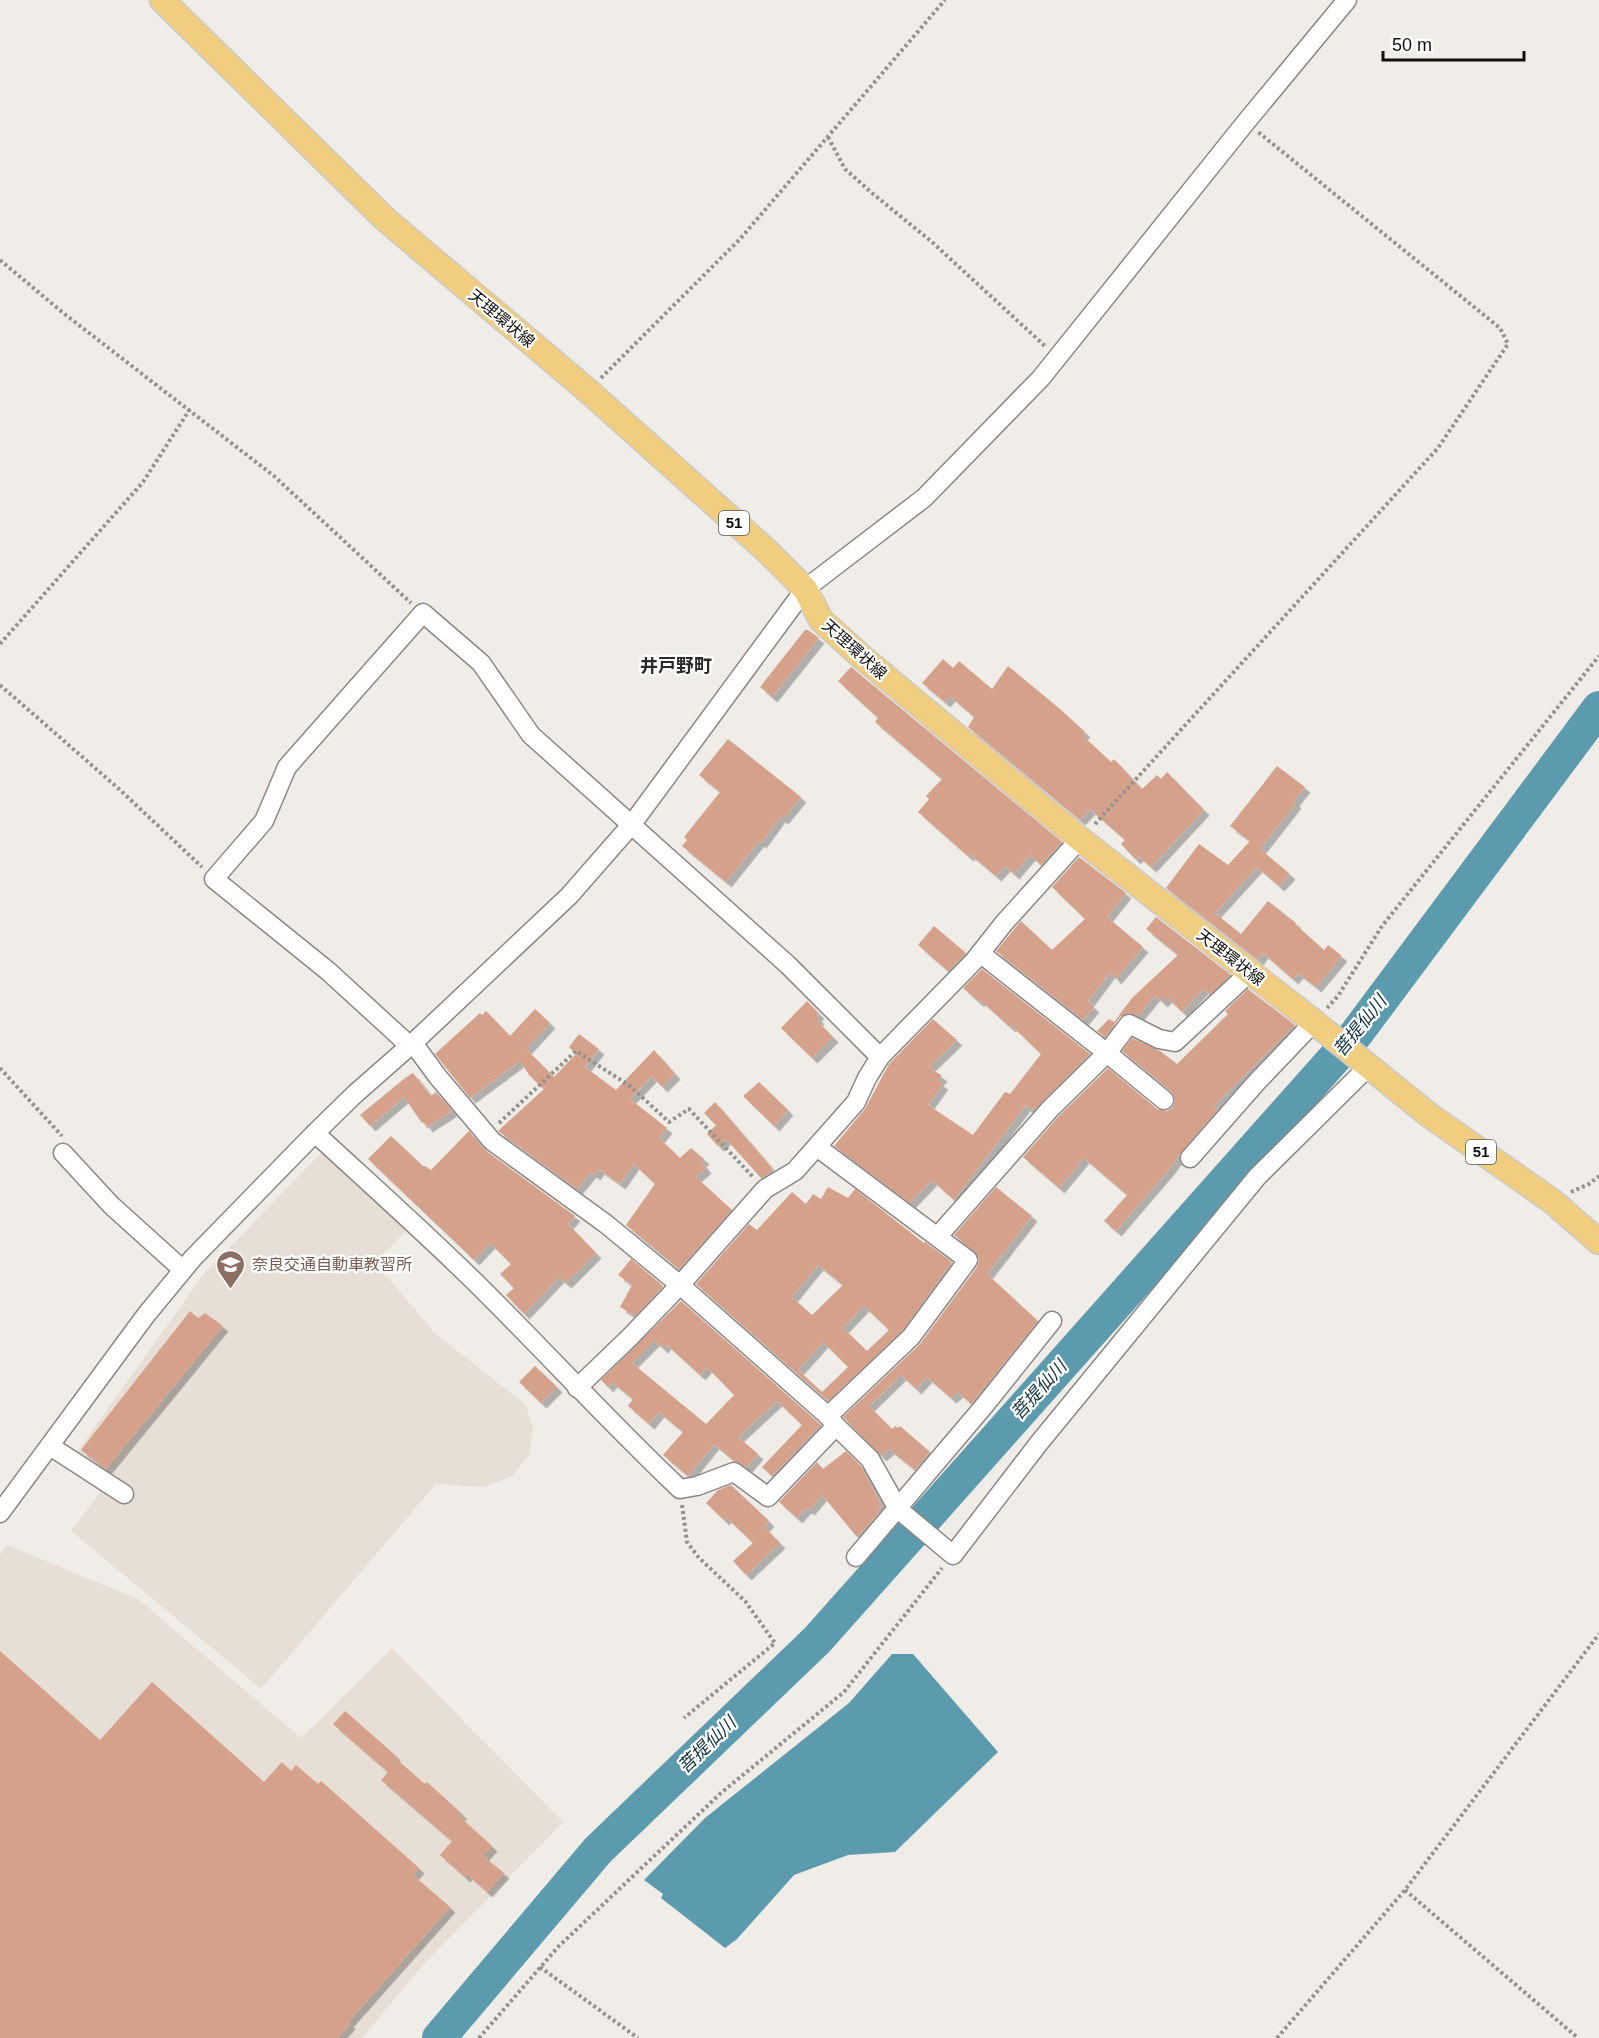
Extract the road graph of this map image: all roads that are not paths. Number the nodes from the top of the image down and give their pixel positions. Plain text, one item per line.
1 (162, 0) edge
2 (1347, 0) edge
3 (805, 589) junction
4 (632, 824) junction
5 (1080, 838) junction
6 (980, 953) junction
7 (1250, 972) junction
8 (1317, 1025) junction
9 (412, 1044) junction
10 (1107, 1053) junction
11 (880, 1057) junction
12 (1366, 1064) junction
13 (1164, 1100) dead end
14 (315, 1133) junction
15 (817, 1147) junction
16 (63, 1153) dead end
17 (1190, 1158) dead end
18 (938, 1236) junction
19 (1599, 1242) edge
20 (183, 1270) junction
21 (680, 1285) junction
22 (1052, 1321) dead end
23 (577, 1388) junction
24 (832, 1421) junction
25 (50, 1446) junction
26 (124, 1494) dead end
27 (900, 1511) junction
28 (0, 1513) edge
29 (856, 1557) dead end

1 - 3 main road, 天理環状線 / 51
2 - 3 street
3 - 4 street
3 - 5 main road, 天理環状線 / 51
4 - 9 street
4 - 9 street
4 - 11 street
5 - 6 street
5 - 7 main road, 天理環状線 / 51
6 - 10 street
6 - 11 street
7 - 8 main road, 天理環状線 / 51
7 - 10 street
8 - 12 main road, 天理環状線 / 51
8 - 17 street
9 - 14 street
9 - 21 street
10 - 13 street
10 - 18 street
11 - 15 street
12 - 19 main road, 天理環状線 / 51
12 - 27 street
14 - 20 street
14 - 23 street
15 - 18 street
15 - 21 street
16 - 20 street
18 - 24 street
20 - 25 street
21 - 23 street
21 - 24 street
22 - 27 street
23 - 24 street
24 - 27 street
25 - 26 street
25 - 28 street
27 - 29 street

